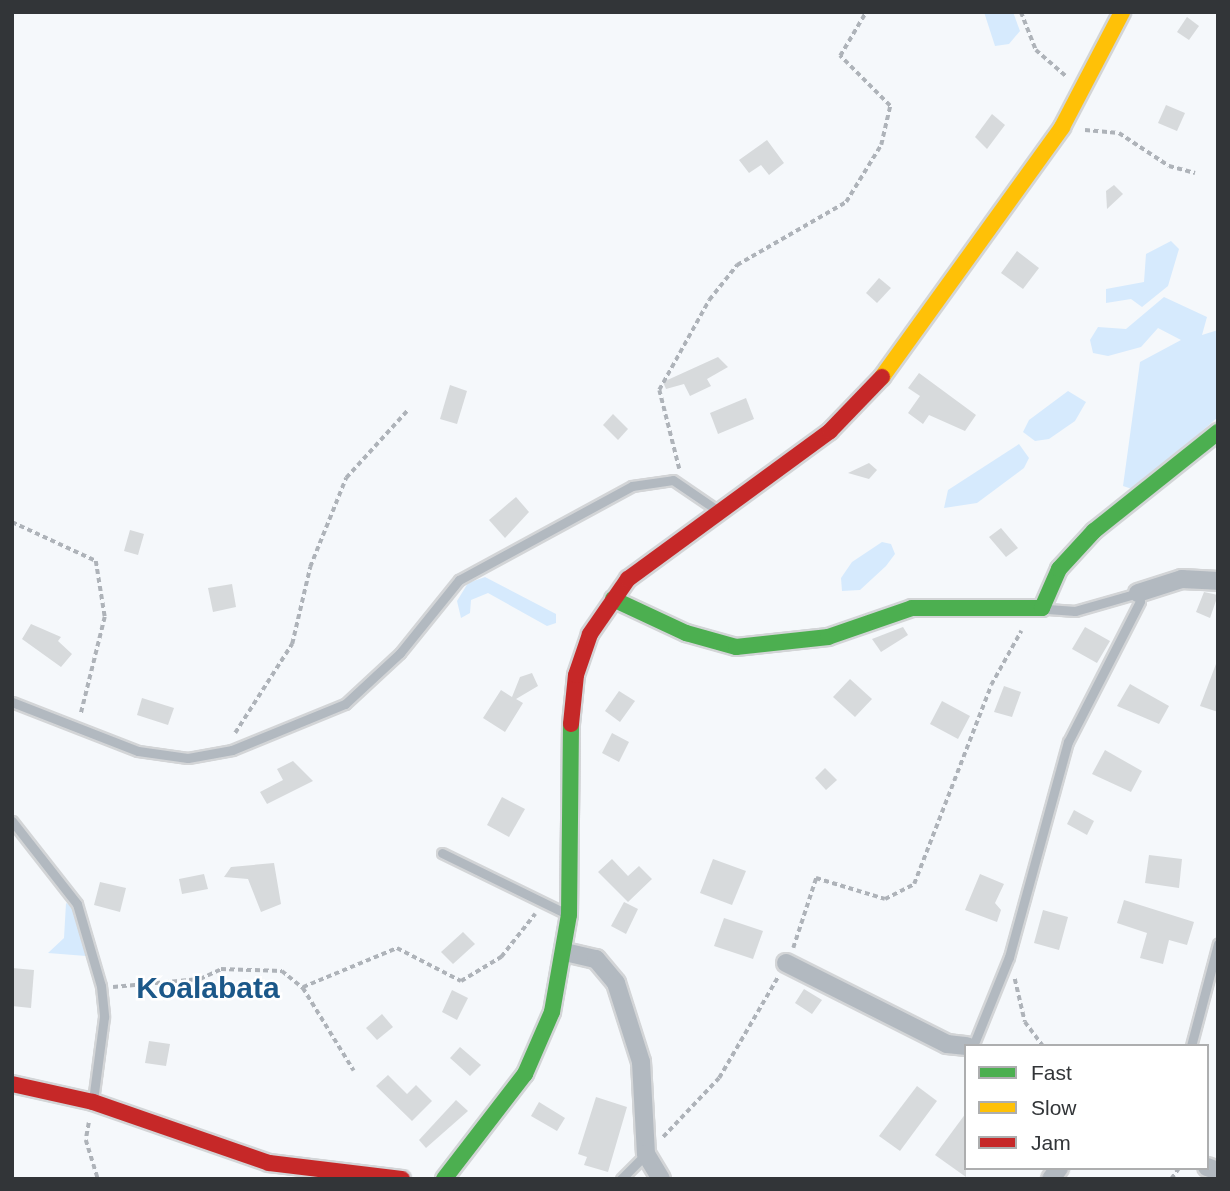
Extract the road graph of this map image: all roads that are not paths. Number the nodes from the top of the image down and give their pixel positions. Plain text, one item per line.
1 (1122, 12) edge
2 (1218, 432) edge
3 (718, 511) junction
4 (1218, 581) edge
5 (1138, 593) junction
6 (613, 599) junction
7 (1042, 608) junction
8 (12, 702) edge
9 (12, 821) edge
10 (442, 853) dead end
11 (569, 915) junction
12 (1218, 943) edge
13 (565, 952) junction
14 (786, 963) road end
15 (974, 1044) edge
16 (1192, 1044) edge
17 (964, 1046) edge
18 (12, 1084) edge
19 (93, 1101) junction
20 (646, 1154) junction
21 (402, 1179) edge
22 (444, 1179) edge
23 (621, 1179) edge
24 (661, 1179) edge

1 - 3 street
2 - 7 street
3 - 6 street
3 - 8 lane
4 - 5 street
5 - 7 lane
5 - 15 lane
6 - 7 street
6 - 11 street
9 - 19 lane
10 - 11 lane
11 - 13 street
12 - 16 lane
13 - 20 street
13 - 22 street
14 - 17 street
18 - 19 street
19 - 21 street
20 - 23 lane
20 - 24 street

